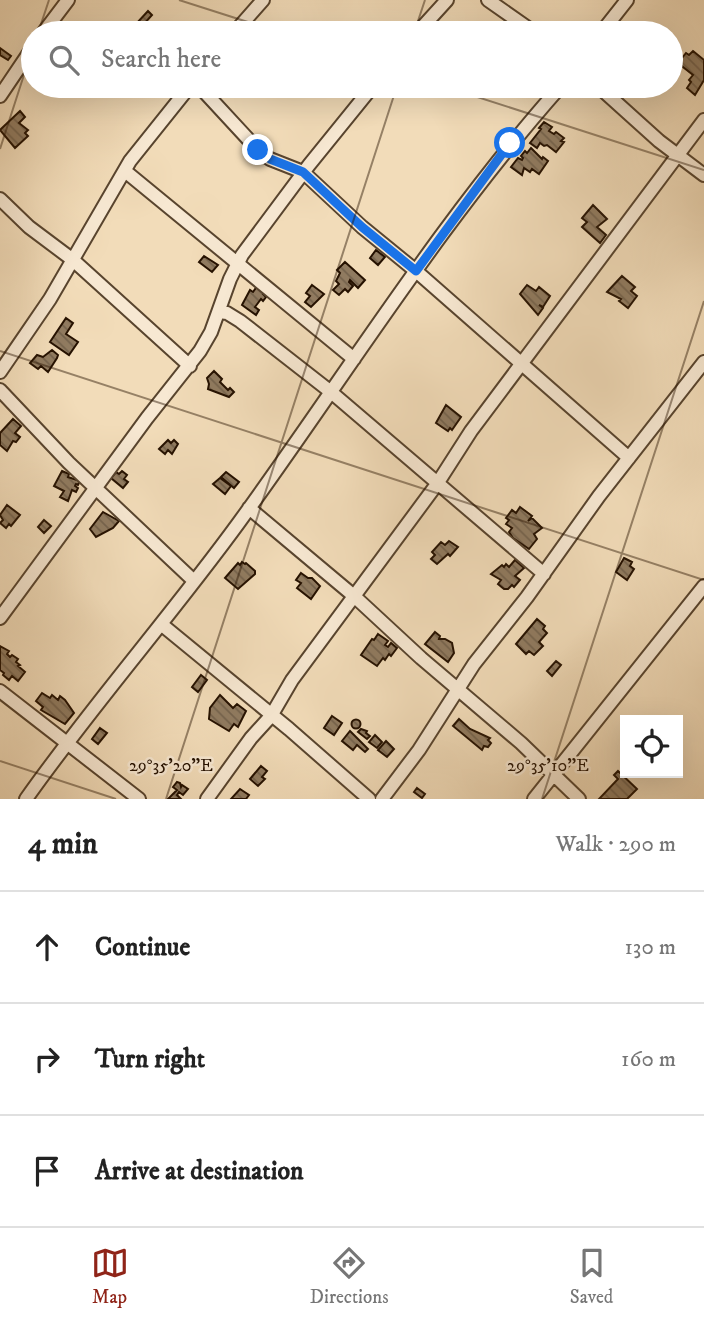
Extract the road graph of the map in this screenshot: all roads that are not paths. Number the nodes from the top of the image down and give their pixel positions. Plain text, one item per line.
1 (68, 0) edge
2 (263, 0) edge
3 (447, 0) edge
4 (488, 0) edge
5 (627, 0) edge
6 (52, 21) edge
7 (245, 21) edge
8 (428, 21) edge
9 (518, 21) edge
10 (610, 21) edge
11 (21, 65) edge
12 (0, 96) edge
13 (180, 98) edge
14 (210, 98) edge
15 (363, 98) edge
16 (551, 98) edge
17 (612, 98) edge
18 (704, 120) edge
19 (677, 154) junction
20 (125, 171) junction
21 (303, 172) junction
22 (704, 175) edge
23 (0, 199) edge
24 (73, 260) junction
25 (237, 263) junction
26 (416, 271) junction
27 (219, 312) junction
28 (354, 359) junction
29 (704, 362) edge
30 (522, 365) junction
31 (190, 366) junction
32 (0, 372) edge
33 (0, 390) edge
34 (331, 392) junction
35 (629, 458) junction
36 (437, 484) junction
37 (95, 488) junction
38 (249, 508) junction
39 (544, 574) junction
40 (194, 581) junction
41 (704, 586) edge
42 (354, 596) junction
43 (0, 618) edge
44 (161, 624) junction
45 (458, 689) junction
46 (0, 691) edge
47 (271, 716) junction
48 (66, 741) junction
49 (554, 775) junction
50 (26, 799) edge
51 (139, 799) edge
52 (206, 799) edge
53 (369, 799) edge
54 (382, 799) edge
55 (534, 799) edge
56 (579, 799) edge

1 - 6 street
2 - 7 street
3 - 8 street
4 - 9 street
5 - 10 street
11 - 12 street
13 - 20 street
14 - 21 street
15 - 21 street
16 - 26 street
17 - 19 street
18 - 19 street
19 - 22 street
19 - 30 street
20 - 24 street
20 - 25 street
21 - 25 street
21 - 26 street
23 - 24 street
24 - 31 street
24 - 32 street
25 - 27 street
25 - 28 street
26 - 28 street
26 - 30 street
27 - 31 street
27 - 34 street
28 - 34 street
29 - 35 street
30 - 35 street
30 - 36 street
31 - 37 street
33 - 37 street
34 - 36 street
34 - 38 street
35 - 39 street
36 - 39 street
36 - 42 street
37 - 40 street
37 - 43 street
38 - 40 street
38 - 42 street
39 - 45 street
40 - 44 street
41 - 49 street
42 - 45 street
42 - 47 street
44 - 47 street
44 - 48 street
45 - 49 street
45 - 54 street
46 - 48 street
47 - 52 street
47 - 53 street
48 - 50 street
48 - 51 street
49 - 55 street
49 - 56 street

